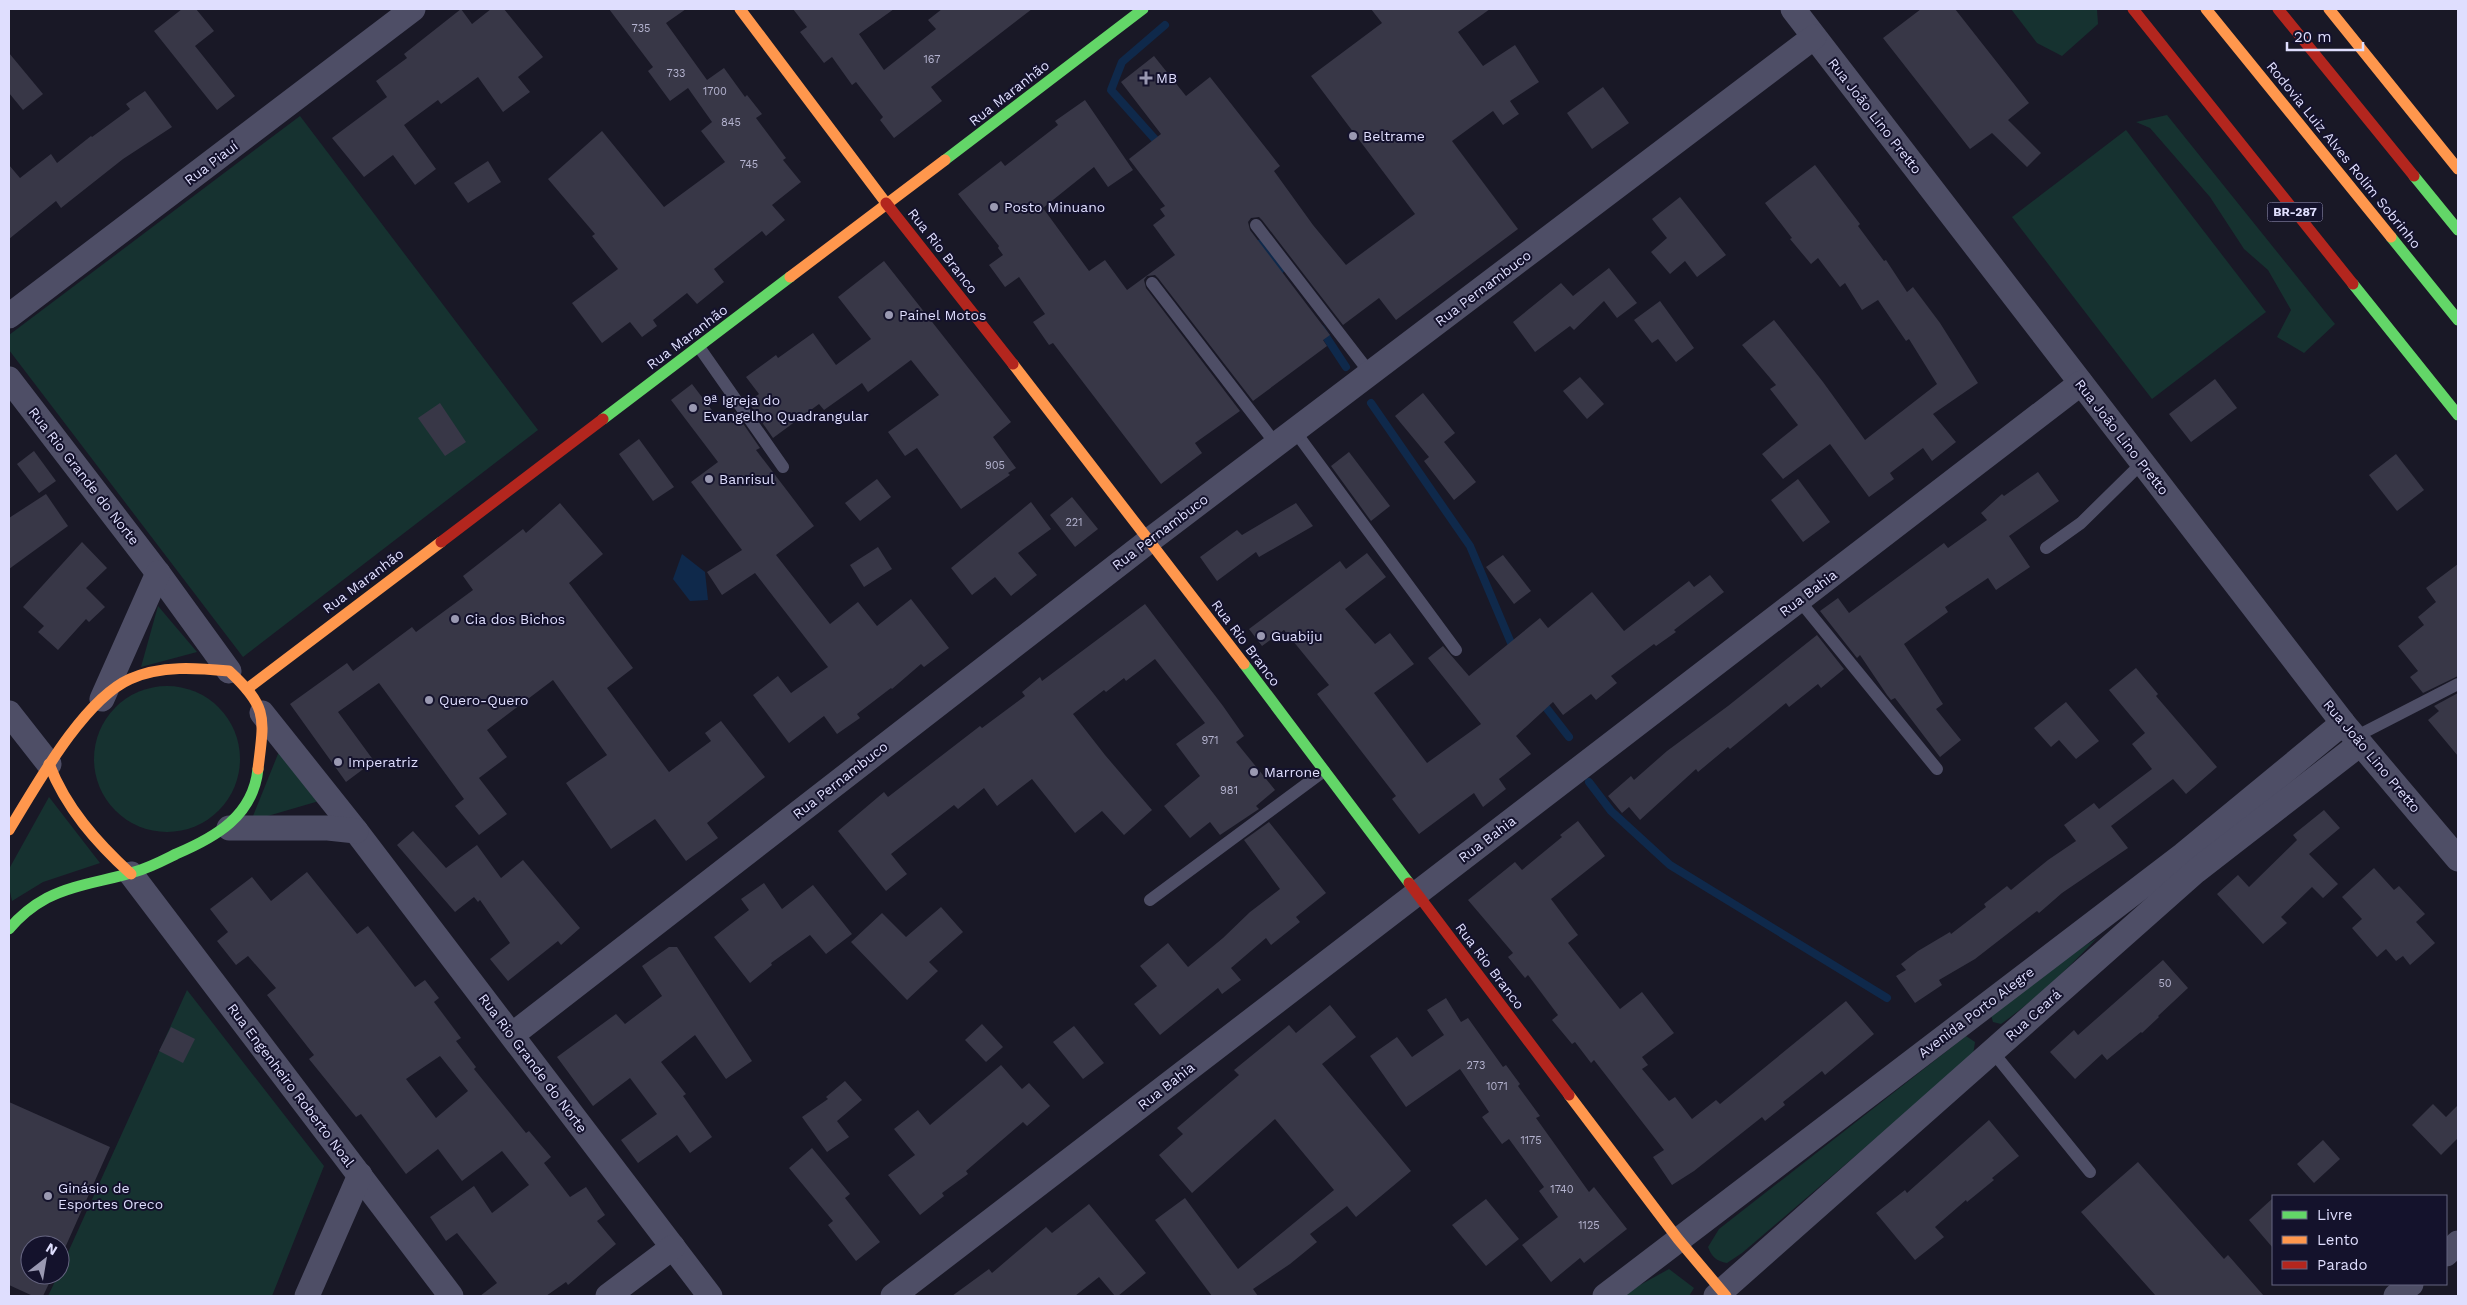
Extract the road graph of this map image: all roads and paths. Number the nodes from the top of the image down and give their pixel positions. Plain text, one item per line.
1 (413, 9) edge
2 (740, 9) edge
3 (1143, 9) edge
4 (1793, 9) edge
5 (2133, 9) edge
6 (2206, 9) edge
7 (2278, 9) edge
8 (2329, 9) edge
9 (1814, 37) junction
10 (2458, 168) edge
11 (887, 205) junction
12 (1256, 225) dead end
13 (2458, 230) edge
14 (1152, 284) dead end
15 (9, 316) edge
16 (2458, 320) edge
17 (699, 347) junction
18 (1370, 373) junction
19 (9, 380) edge
20 (2081, 383) junction
21 (2458, 415) edge
22 (1285, 437) junction
23 (2142, 462) junction
24 (783, 466) dead end
25 (1150, 540) junction
26 (2046, 548) dead end
27 (158, 573) junction
28 (1799, 600) junction
29 (1456, 650) dead end
30 (229, 671) junction
31 (2458, 684) edge
32 (247, 688) junction
33 (102, 699) junction
34 (262, 713) junction
35 (9, 714) edge
36 (2353, 734) junction
37 (49, 764) junction
38 (1937, 769) dead end
39 (1324, 771) junction
40 (229, 828) junction
41 (9, 830) edge
42 (356, 831) junction
43 (2458, 859) edge
44 (2189, 863) junction
45 (131, 874) junction
46 (1416, 893) junction
47 (1150, 900) dead end
48 (9, 930) edge
49 (512, 1035) junction
50 (1992, 1051) junction
51 (2090, 1172) dead end
52 (360, 1175) junction
53 (1678, 1238) junction
54 (2458, 1243) edge
55 (673, 1247) junction
56 (2447, 1253) edge
57 (2410, 1285) edge
58 (1721, 1295) edge
59 (306, 1296) edge
60 (451, 1296) edge
61 (608, 1296) edge
62 (710, 1296) edge
63 (893, 1296) edge
64 (1605, 1296) edge
65 (2396, 1296) edge

1 - 15 street, Rua Piauí
2 - 11 main road, Rua Rio Branco
3 - 11 main road, Rua Maranhão
4 - 9 street, Rua João Lino Pretto
5 - 21 main road, BR-287
6 - 16 main road, Rodovia Luiz Alves Rolim Sobrinho
7 - 13 main road
8 - 10 main road
9 - 18 street, Rua Pernambuco
9 - 20 street, Rua João Lino Pretto
11 - 17 main road, Rua Maranhão
11 - 25 main road, Rua Rio Branco
12 - 18 lane
14 - 22 lane
17 - 24 lane
17 - 32 main road, Rua Maranhão
18 - 22 street, Rua Pernambuco
19 - 27 street, Rua Rio Grande do Norte
20 - 23 street, Rua João Lino Pretto
20 - 28 street, Rua Bahia
22 - 25 street, Rua Pernambuco
22 - 29 lane
23 - 26 lane
23 - 36 street, Rua João Lino Pretto
25 - 39 main road, Rua Rio Branco
25 - 49 street, Rua Pernambuco
27 - 30 street, Rua Rio Grande do Norte
27 - 33 street
28 - 38 lane
28 - 46 street, Rua Bahia
30 - 32 main road
30 - 33 main road
31 - 36 lane
32 - 34 main road
33 - 37 main road
34 - 40 main road
34 - 42 street, Rua Rio Grande do Norte
35 - 37 street
36 - 43 street, Rua João Lino Pretto
36 - 44 street, Rua Ceará
37 - 41 main road
37 - 45 main road
39 - 46 main road, Rua Rio Branco
39 - 47 lane
40 - 42 street
40 - 45 main road
42 - 49 street, Rua Rio Grande do Norte
44 - 50 street, Rua Ceará
44 - 53 street, Avenida Porto Alegre
45 - 48 main road
45 - 52 street, Rua Engenheiro Roberto Noal
46 - 53 main road, Rua Rio Branco
46 - 63 street, Rua Bahia
49 - 55 street, Rua Rio Grande do Norte
50 - 51 lane
50 - 58 street, Rua Ceará
52 - 59 street
52 - 60 street, Rua Engenheiro Roberto Noal
53 - 58 main road, Rua Rio Branco
53 - 64 street, Avenida Porto Alegre
54 - 56 street
55 - 61 street
55 - 62 street, Rua Rio Grande do Norte
57 - 65 street

